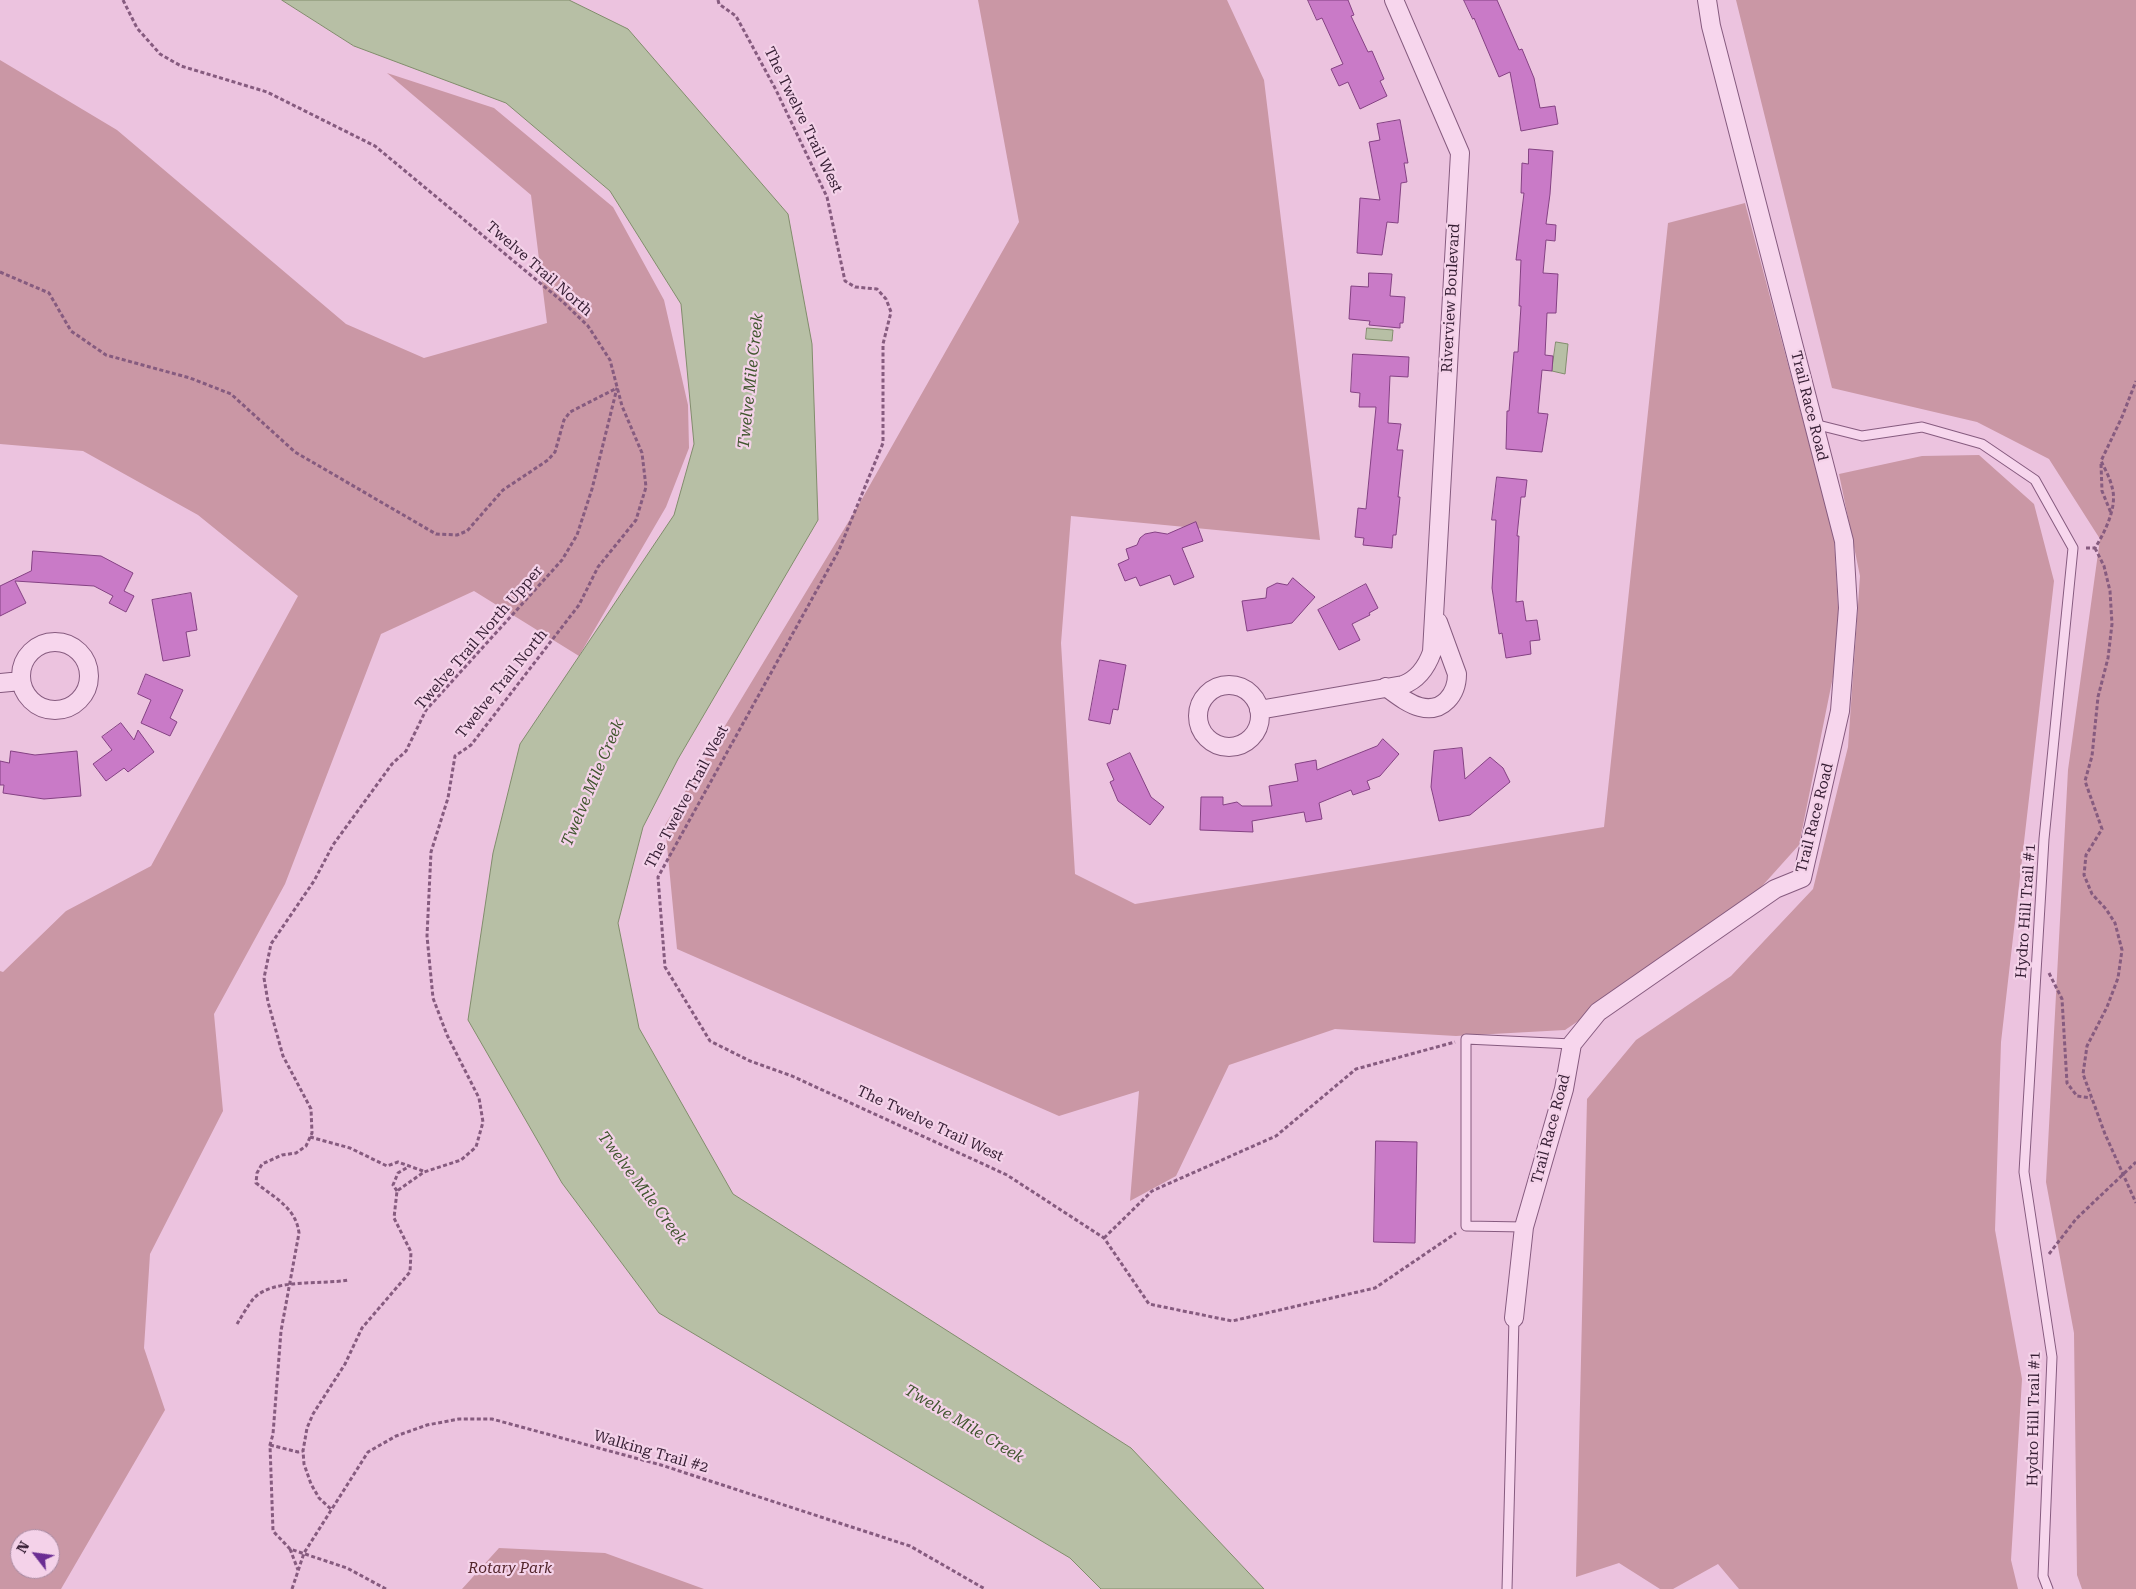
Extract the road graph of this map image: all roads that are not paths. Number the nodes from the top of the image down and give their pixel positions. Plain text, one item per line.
1 (1394, 0) edge
2 (1707, 0) edge
3 (1814, 424) junction
4 (1434, 610) junction
5 (21, 681) dead end
6 (0, 683) edge
7 (1386, 688) junction
8 (1259, 710) dead end
9 (1572, 1044) junction
10 (1524, 1227) junction
11 (1514, 1318) joint
12 (1507, 1589) edge
13 (2048, 1589) edge

1 - 4 street, Riverview Boulevard
2 - 3 street, Trail Race Road
3 - 9 street, Trail Race Road
3 - 13 lane, Hydro Hill Trail #1
4 - 7 street, Riverview Boulevard
4 - 7 street, Riverview Boulevard
5 - 6 street
7 - 8 street, Riverview Boulevard
9 - 10 street, Trail Race Road
9 - 10 lane
10 - 11 street, Trail Race Road
11 - 12 lane, Trail Race Road

